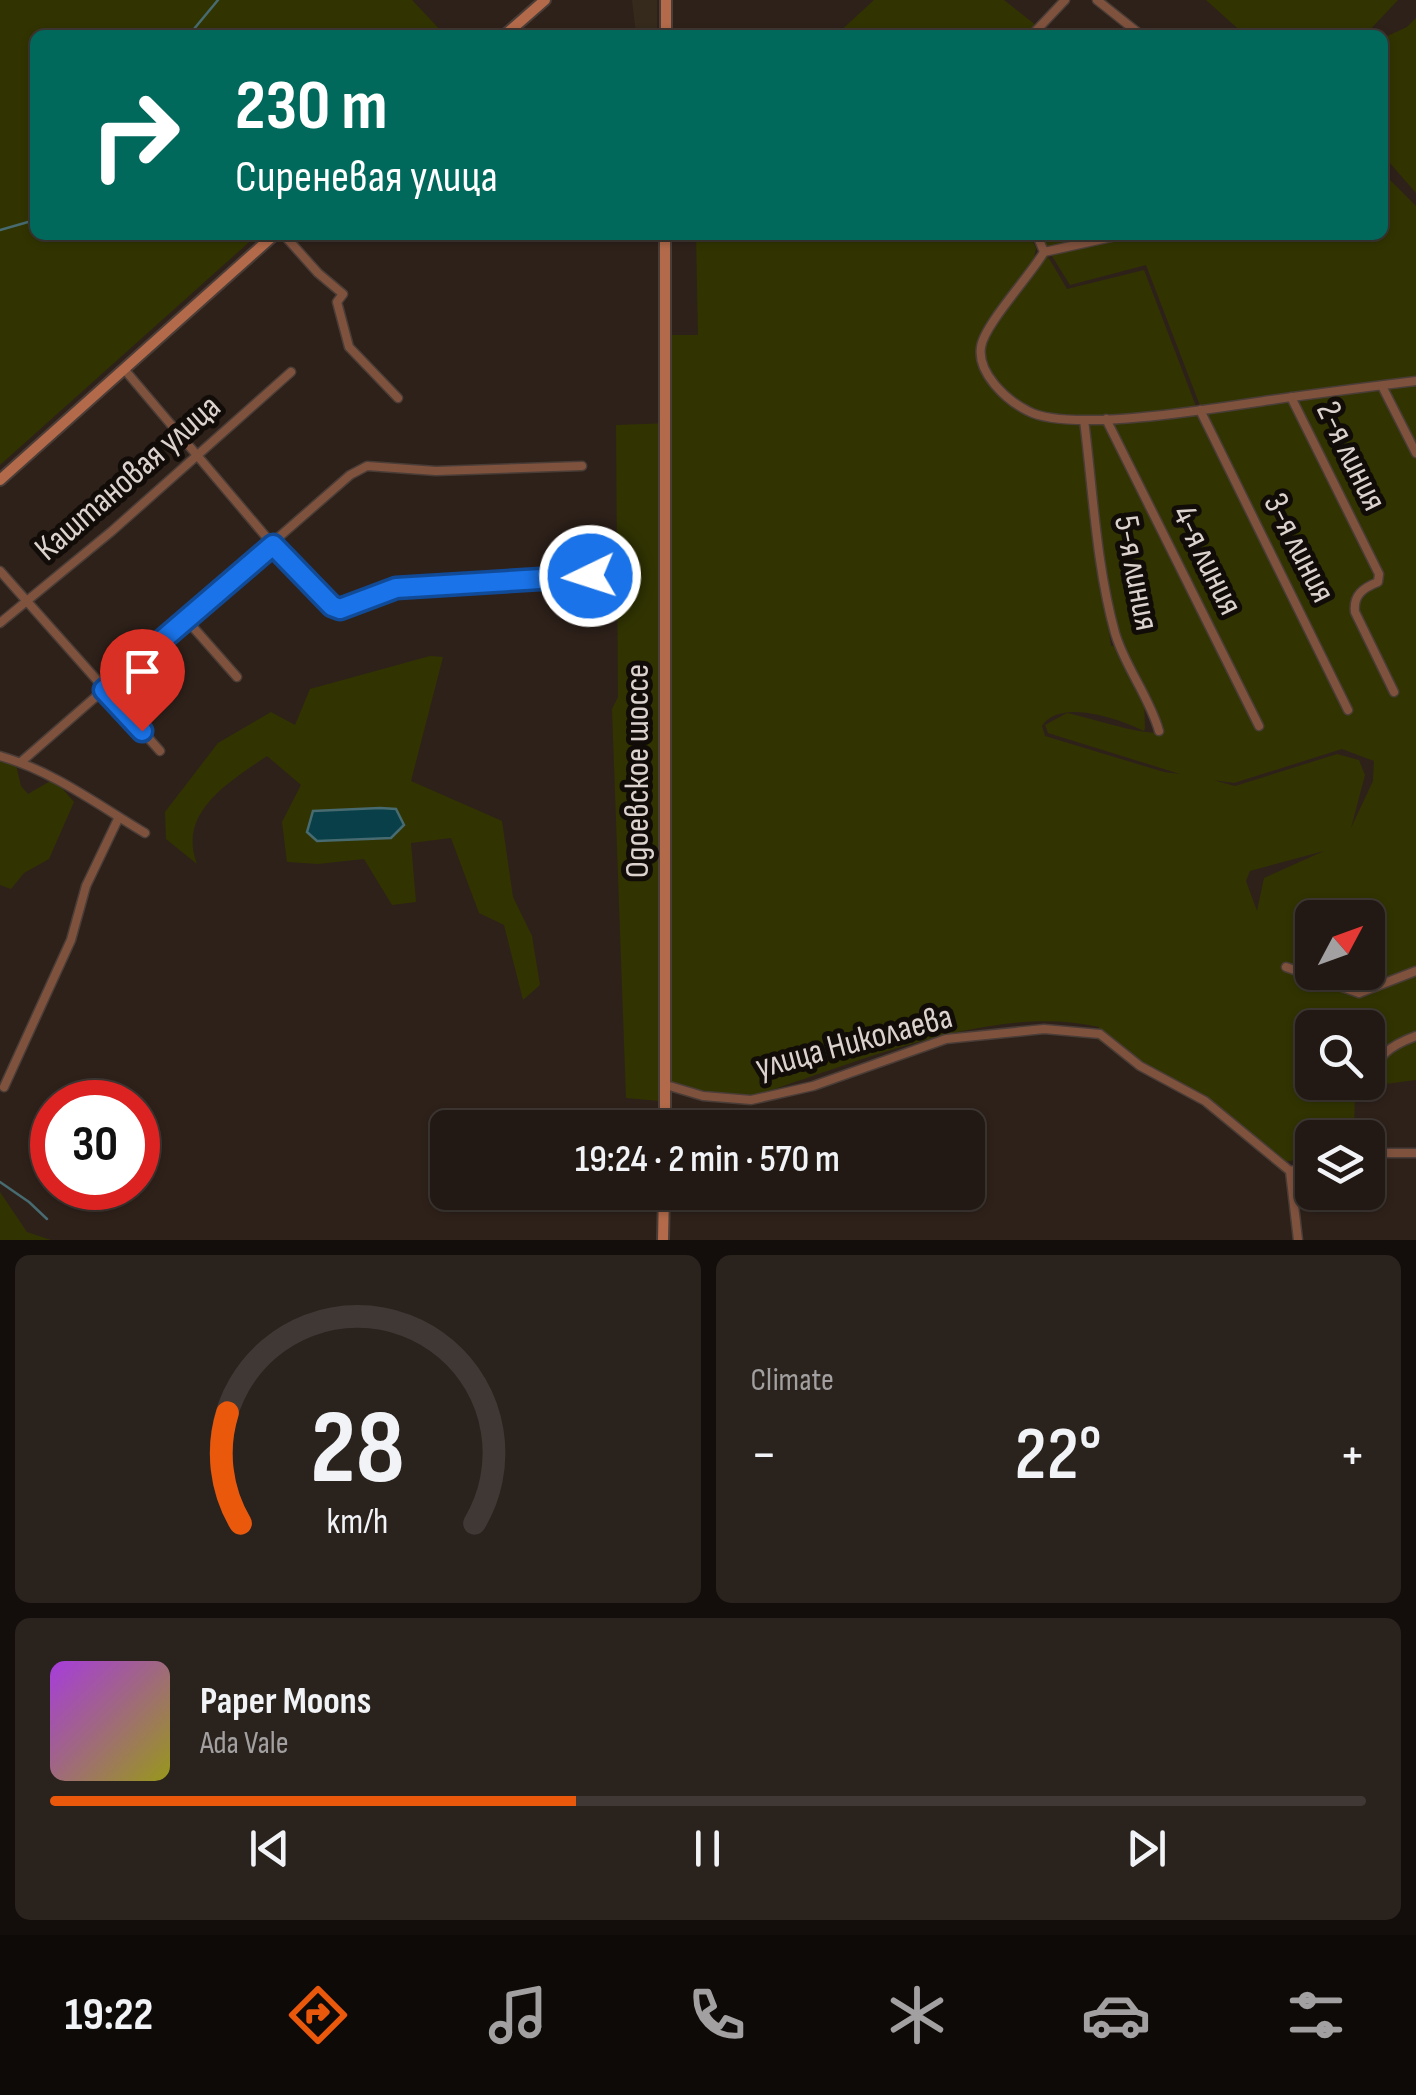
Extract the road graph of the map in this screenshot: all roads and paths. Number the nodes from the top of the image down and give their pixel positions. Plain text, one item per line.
1 (546, 0) edge
2 (666, 0) edge
3 (1065, 0) edge
4 (1097, 0) edge
5 (511, 30) edge
6 (666, 30) edge
7 (1037, 30) edge
8 (1135, 30) edge
9 (268, 240) edge
10 (289, 240) edge
11 (665, 240) edge
12 (1040, 240) edge
13 (1098, 240) edge
14 (1044, 252) junction
15 (124, 370) junction
16 (292, 372) dead end
17 (1416, 381) edge
18 (1382, 386) junction
19 (398, 398) dead end
20 (1291, 398) junction
21 (1200, 410) junction
22 (1106, 419) junction
23 (1084, 420) junction
24 (1416, 453) edge
25 (196, 456) junction
26 (582, 466) dead end
27 (0, 480) edge
28 (273, 545) junction
29 (0, 571) edge
30 (590, 576) dead end
31 (26, 602) junction
32 (185, 618) junction
33 (0, 623) edge
34 (237, 677) dead end
35 (104, 690) junction
36 (1394, 692) dead end
37 (1348, 710) dead end
38 (1258, 726) dead end
39 (1159, 731) dead end
40 (160, 751) dead end
41 (0, 756) edge
42 (20, 762) junction
43 (119, 818) junction
44 (145, 833) dead end
45 (1286, 967) dead end
46 (1416, 971) edge
47 (1416, 1036) edge
48 (1385, 1051) edge
49 (666, 1085) junction
50 (4, 1087) dead end
51 (665, 1110) edge
52 (1385, 1153) edge
53 (1416, 1153) edge
54 (1295, 1170) edge
55 (1290, 1171) junction
56 (664, 1210) edge
57 (663, 1240) edge
58 (1298, 1240) edge

1 - 5 main road
2 - 6 main road
3 - 7 street
4 - 8 street
9 - 15 main road
10 - 19 street
11 - 49 main road, Одоевское шоссе
12 - 14 street
13 - 14 street
14 - 23 street
15 - 25 street
15 - 27 main road
16 - 25 street, Каштановая улица
17 - 18 street
18 - 20 street
18 - 24 street
20 - 21 street
20 - 36 street, 2-я линия
21 - 22 street
21 - 37 street, 3-я линия
22 - 23 street
22 - 38 street, 4-я линия
23 - 39 street, 5-я линия
25 - 28 street
25 - 31 street, Каштановая улица
26 - 28 street
28 - 30 street
28 - 32 street
29 - 31 street
31 - 33 street, Каштановая улица
31 - 35 street
32 - 34 street
32 - 35 street
35 - 40 street
35 - 42 street
41 - 42 street
42 - 43 street
43 - 44 street
43 - 50 street
45 - 46 street
47 - 48 street
49 - 51 main road, Одоевское шоссе
49 - 55 street, улица Николаева
52 - 53 street
54 - 55 street
55 - 58 street
56 - 57 main road

